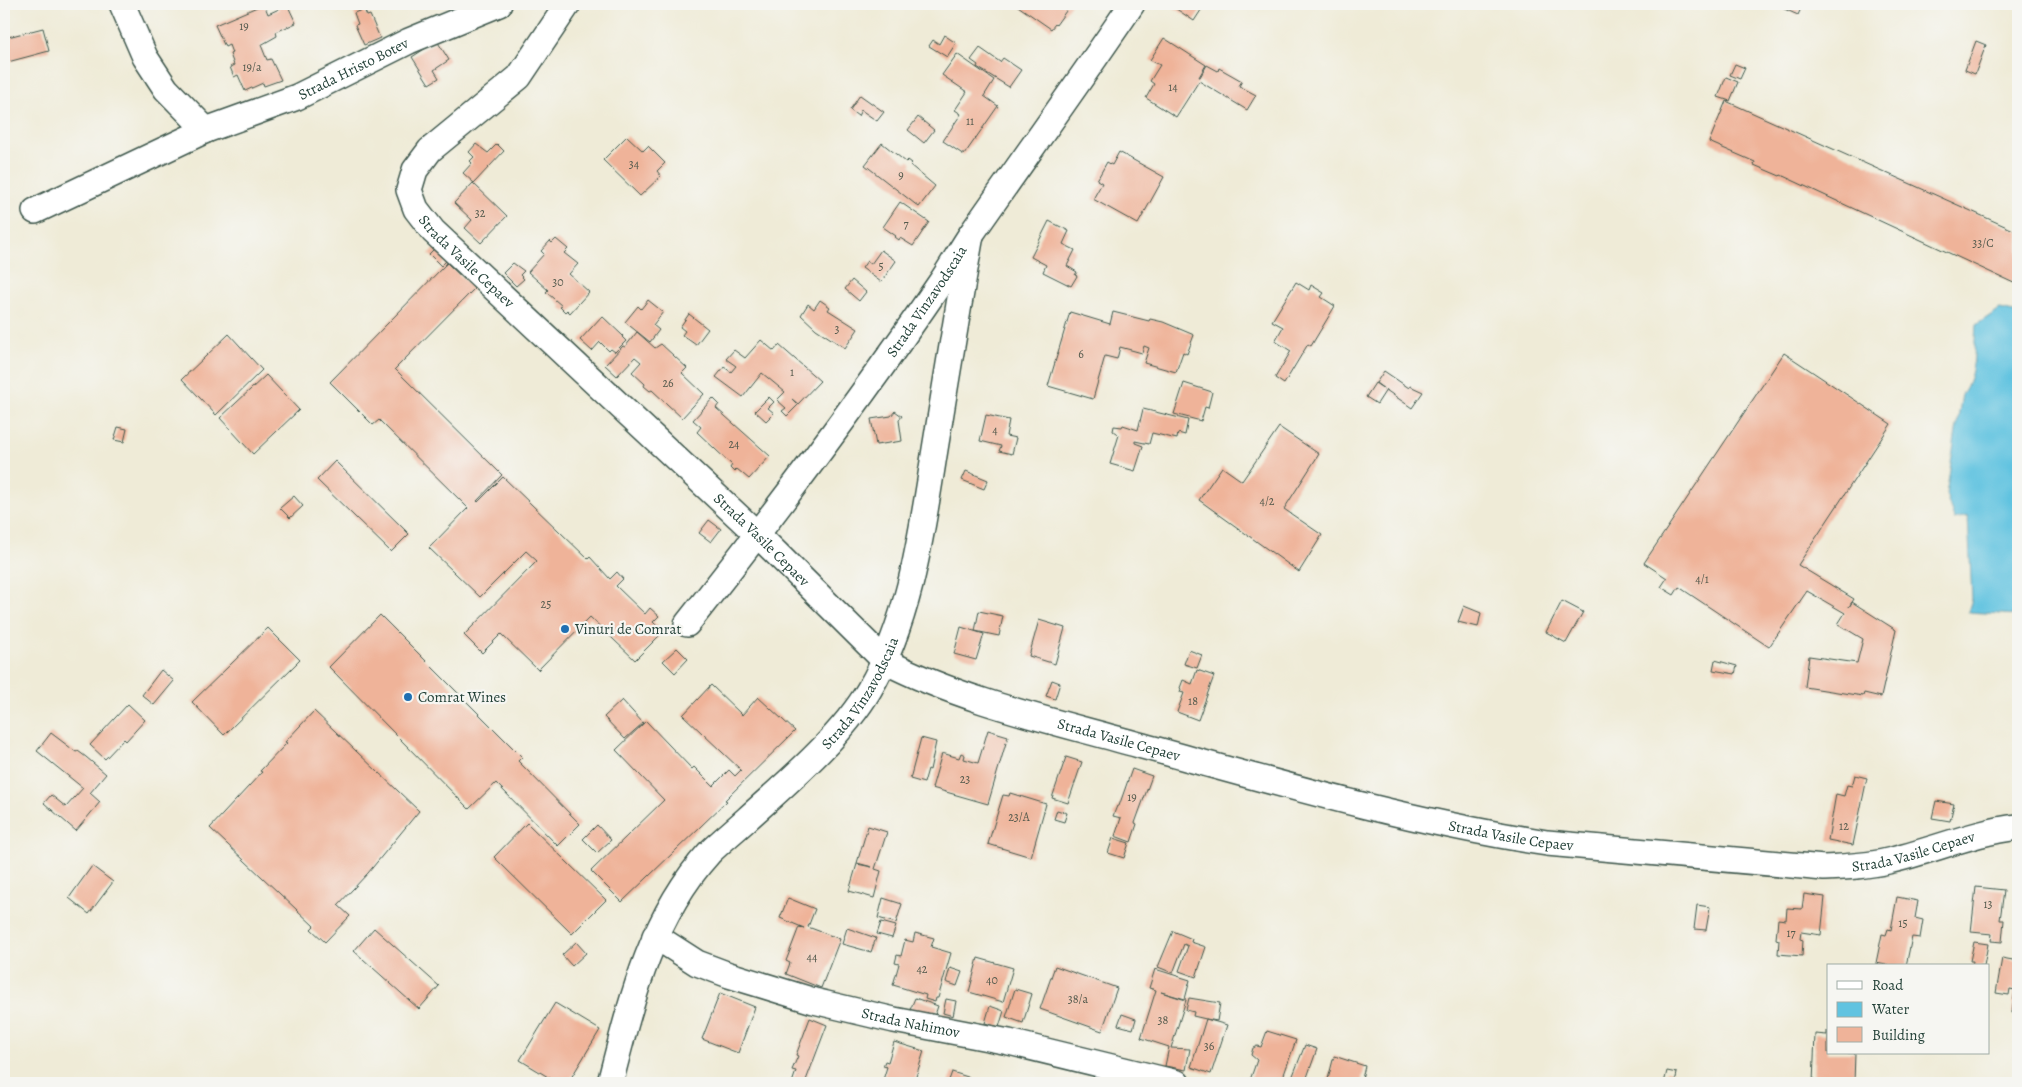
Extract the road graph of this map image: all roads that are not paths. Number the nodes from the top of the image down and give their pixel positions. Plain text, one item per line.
1 (122, 4) edge
2 (499, 4) edge
3 (568, 4) edge
4 (1132, 4) edge
5 (206, 130) junction
6 (35, 211) dead end
7 (971, 235) junction
8 (758, 535) junction
9 (687, 624) dead end
10 (885, 661) junction
11 (2018, 827) edge
12 (655, 936) junction
13 (610, 1083) edge
14 (1176, 1083) edge

1 - 5 street
2 - 5 street, Strada Hristo Botev
3 - 8 street, Strada Vasile Cepaev
4 - 7 street, Strada Vinzavodscaia
5 - 6 street, Strada Hristo Botev
7 - 8 street, Strada Vinzavodscaia
7 - 10 street, Strada Vinzavodscaia
8 - 9 street, Strada Vinzavodscaia
8 - 10 street, Strada Vasile Cepaev
10 - 11 street, Strada Vasile Cepaev
10 - 12 street, Strada Vinzavodscaia
12 - 13 street, Strada Vinzavodscaia
12 - 14 street, Strada Nahimov

